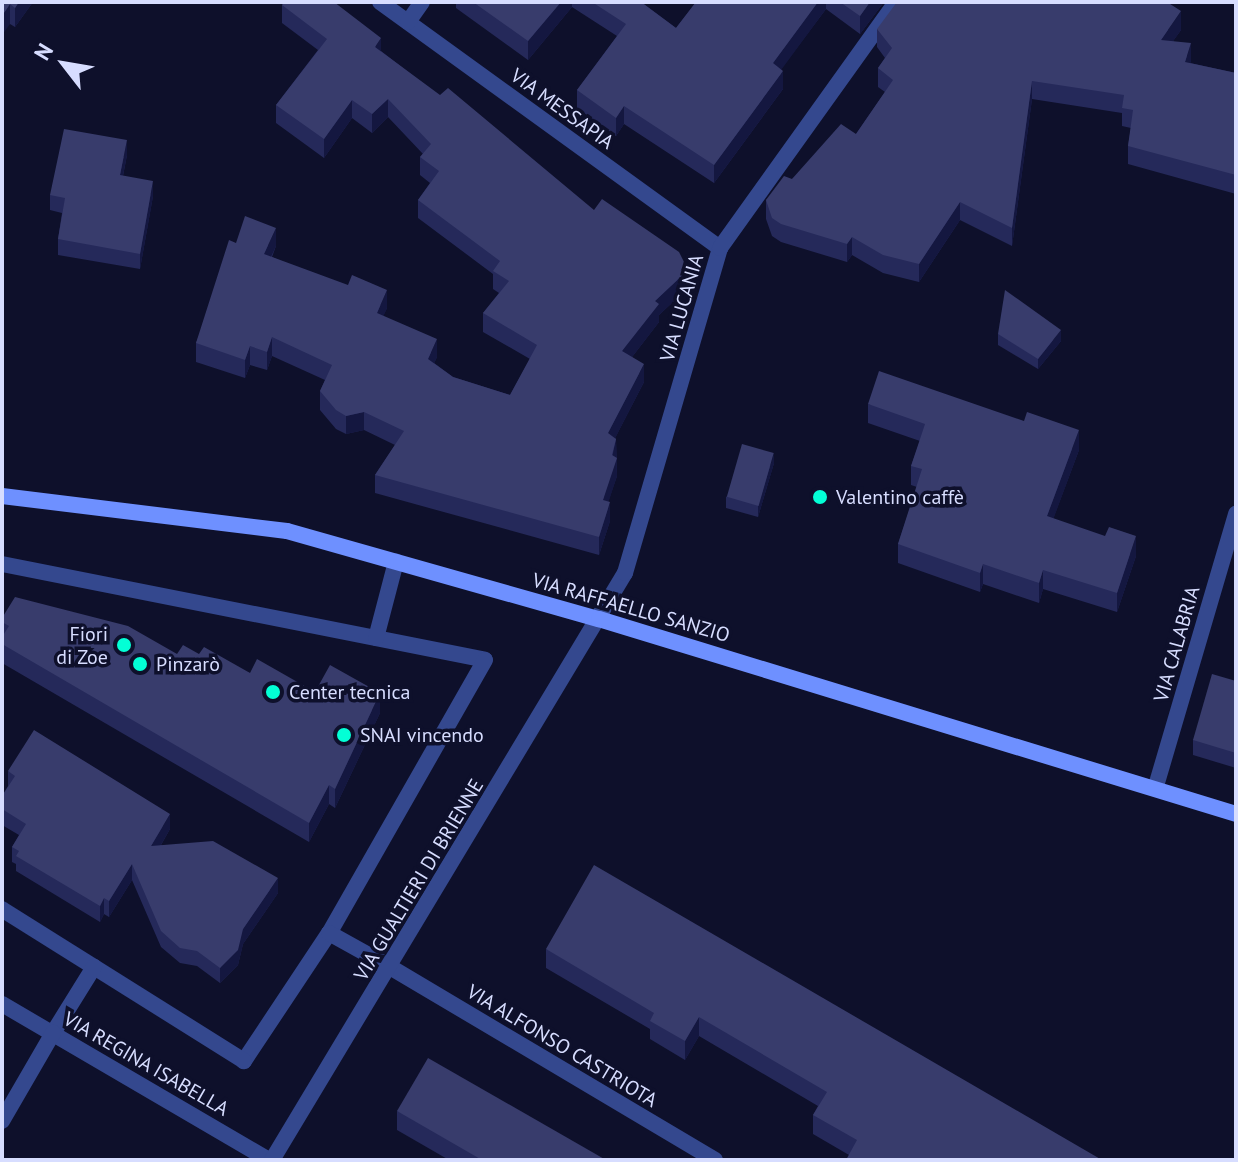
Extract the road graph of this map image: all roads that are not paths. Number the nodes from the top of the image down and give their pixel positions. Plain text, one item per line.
1 (380, 2) edge
2 (422, 2) edge
3 (896, 2) edge
4 (408, 22) junction
5 (720, 248) junction
6 (2, 496) edge
7 (1236, 514) edge
8 (396, 562) junction
9 (2, 564) edge
10 (599, 619) junction
11 (376, 638) junction
12 (1156, 786) junction
13 (1236, 814) edge
14 (2, 909) edge
15 (329, 933) junction
16 (94, 967) junction
17 (390, 967) junction
18 (2, 1004) edge
19 (53, 1033) junction
20 (2, 1121) edge
21 (270, 1160) edge
22 (715, 1160) edge

1 - 4 street, VIA MESSAPIA
2 - 4 street
3 - 5 street, VIA LUCANIA
4 - 5 street, VIA MESSAPIA
5 - 10 street, VIA LUCANIA
6 - 8 street, VIA RAFFAELLO SANZIO
7 - 12 street, VIA CALABRIA
8 - 10 street, VIA RAFFAELLO SANZIO
8 - 11 street
9 - 11 street
10 - 12 street, VIA RAFFAELLO SANZIO
10 - 17 street, VIA GUALTIERI DI BRIENNE
11 - 15 street
12 - 13 street, VIA RAFFAELLO SANZIO
14 - 16 street
15 - 16 street
15 - 17 street, VIA ALFONSO CASTRIOTA
16 - 19 street
17 - 21 street, VIA GUALTIERI DI BRIENNE
17 - 22 street, VIA ALFONSO CASTRIOTA
18 - 19 street, VIA REGINA ISABELLA
19 - 20 street
19 - 21 street, VIA REGINA ISABELLA

